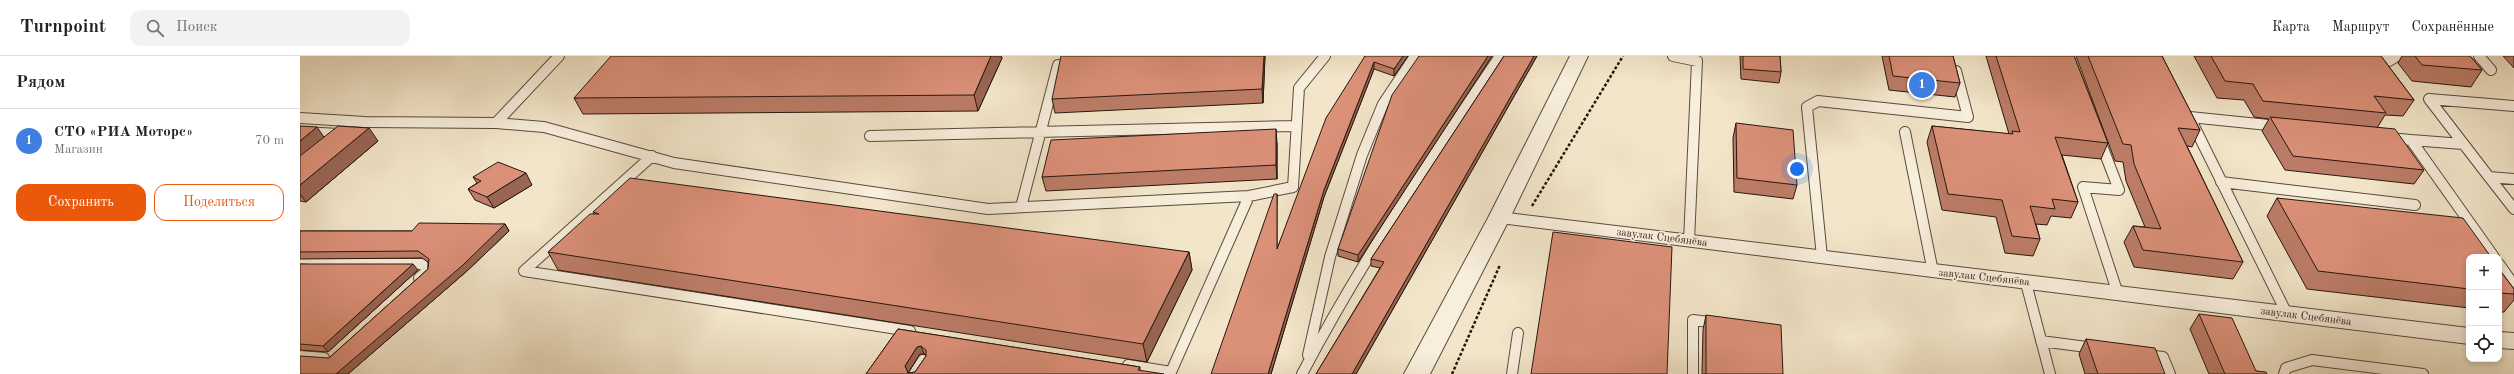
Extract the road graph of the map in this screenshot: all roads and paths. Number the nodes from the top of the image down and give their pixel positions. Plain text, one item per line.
1 (559, 56) edge
2 (1325, 56) edge
3 (1415, 56) edge
4 (1500, 56) edge
5 (1579, 56) edge
6 (1673, 56) edge
7 (2397, 56) edge
8 (2479, 56) edge
9 (2360, 59) edge
10 (1058, 65) edge
11 (1955, 68) edge
12 (2491, 70) dead end
13 (2514, 106) edge
14 (300, 118) edge
15 (496, 123) junction
16 (1296, 126) junction
17 (2284, 127) edge
18 (2097, 130) edge
19 (1040, 131) junction
20 (300, 132) edge
21 (1905, 132) dead end
22 (870, 136) dead end
23 (2379, 137) edge
24 (2411, 140) junction
25 (2463, 144) junction
26 (331, 145) edge
27 (652, 156) junction
28 (2490, 177) junction
29 (2514, 179) edge
30 (2221, 182) junction
31 (1249, 196) junction
32 (2415, 205) dead end
33 (1022, 207) junction
34 (2514, 209) edge
35 (1499, 218) junction
36 (1689, 241) junction
37 (2492, 254) edge
38 (1822, 257) junction
39 (300, 264) edge
40 (2502, 268) edge
41 (1933, 272) junction
42 (2026, 283) junction
43 (2514, 285) edge
44 (409, 287) edge
45 (2118, 294) junction
46 (2287, 314) junction
47 (1731, 325) edge
48 (918, 333) edge
49 (1518, 333) dead end
50 (2466, 336) edge
51 (2502, 340) edge
52 (2042, 341) junction
53 (2514, 341) edge
54 (2102, 349) edge
55 (2133, 353) edge
56 (336, 354) edge
57 (300, 356) edge
58 (923, 360) edge
59 (1116, 363) edge
60 (1303, 370) edge
61 (914, 374) edge
62 (1417, 374) edge
63 (1512, 374) edge
64 (1693, 374) edge
65 (2050, 374) edge
66 (2170, 374) edge
67 (2284, 374) edge
68 (2423, 374) edge

1 - 15 lane
2 - 16 lane
3 - 60 lane
4 - 60 lane
5 - 35 street
6 - 36 lane
7 - 9 lane
8 - 12 lane
10 - 19 lane
11 - 38 lane
13 - 25 lane
14 - 15 lane
15 - 27 lane
16 - 19 lane
16 - 31 lane
17 - 30 lane
18 - 45 lane
19 - 22 lane
19 - 33 lane
20 - 26 lane
21 - 41 lane
23 - 24 lane
24 - 25 lane
24 - 37 lane
25 - 28 lane
27 - 33 lane
27 - 48 lane
28 - 29 lane
28 - 34 lane
30 - 32 lane
30 - 46 lane
31 - 33 lane
31 - 59 lane
35 - 36 street, завулак Сцебянёва
35 - 62 street
36 - 38 street, завулак Сцебянёва
38 - 41 street, завулак Сцебянёва
39 - 44 lane
40 - 43 lane
41 - 42 street, завулак Сцебянёва
42 - 45 street, завулак Сцебянёва
42 - 52 lane
45 - 46 street, завулак Сцебянёва
46 - 50 street, завулак Сцебянёва
47 - 64 lane
49 - 63 lane
51 - 53 street
52 - 54 lane
52 - 65 lane
55 - 66 lane
56 - 57 lane
58 - 61 lane
67 - 68 lane

